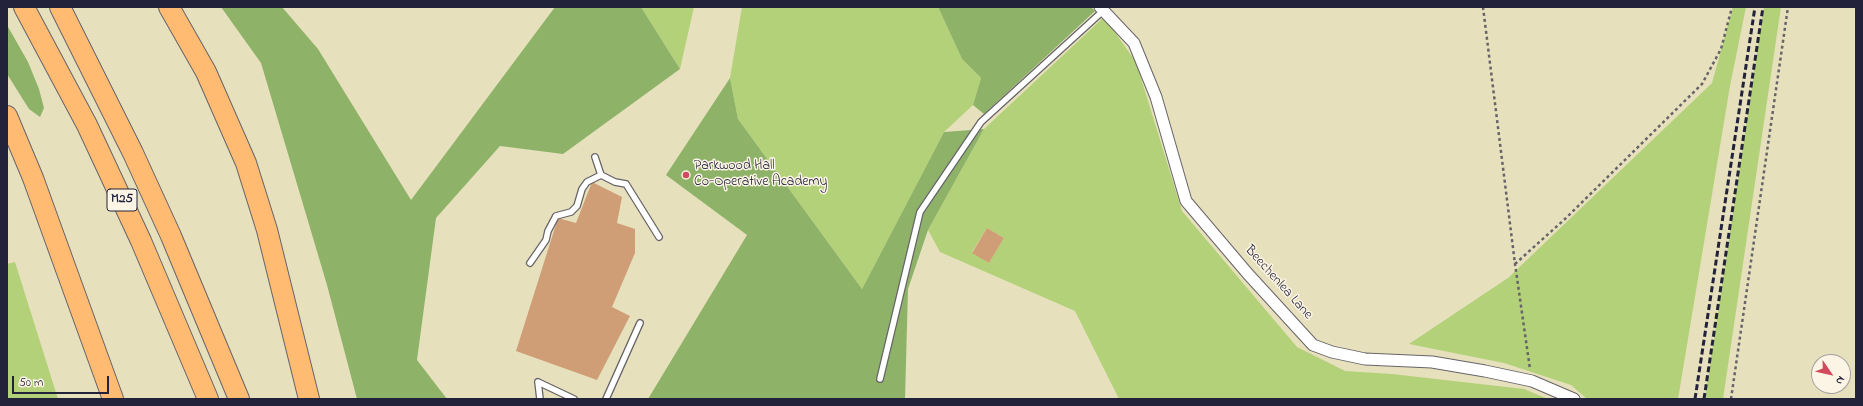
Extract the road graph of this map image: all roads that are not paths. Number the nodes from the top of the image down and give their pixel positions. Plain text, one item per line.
1 (24, 7) edge
2 (169, 7) edge
3 (1102, 9) edge
4 (64, 11) edge
5 (7, 116) edge
6 (595, 157) dead end
7 (601, 174) junction
8 (659, 237) dead end
9 (530, 263) dead end
10 (640, 323) dead end
11 (880, 379) dead end
12 (113, 399) edge
13 (208, 399) edge
14 (239, 399) edge
15 (309, 399) edge
16 (540, 399) edge
17 (574, 399) edge
18 (606, 399) edge
19 (1574, 399) edge

1 - 13 highway, M25
2 - 15 highway
3 - 11 lane
3 - 19 street, Beechenlea Lane
4 - 14 highway, M25
5 - 12 highway
6 - 7 lane
7 - 8 lane
7 - 9 lane
10 - 18 lane
16 - 17 lane

